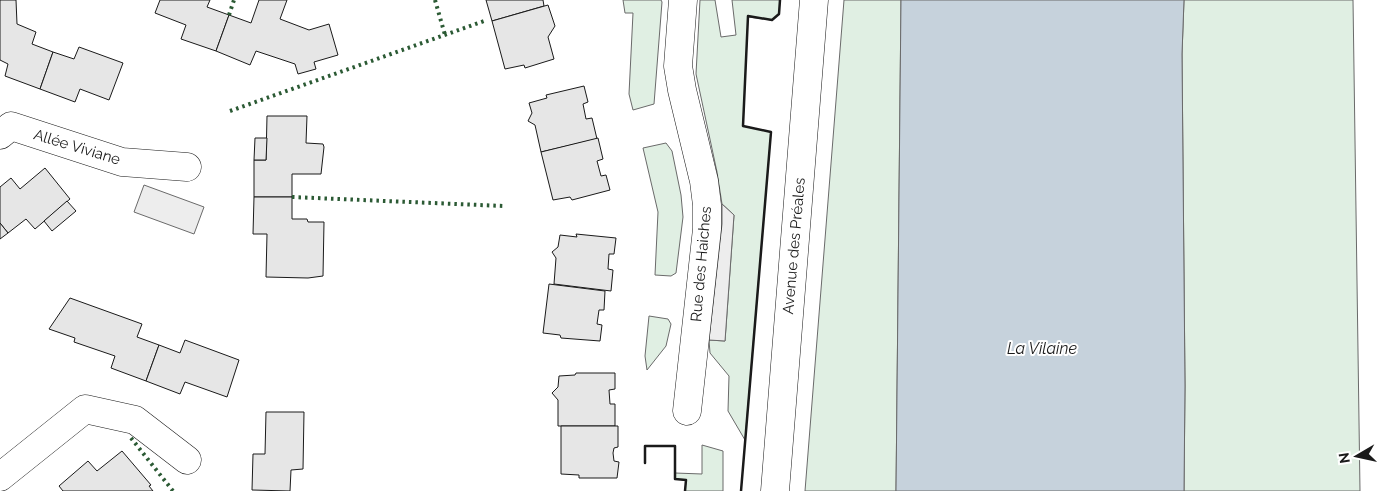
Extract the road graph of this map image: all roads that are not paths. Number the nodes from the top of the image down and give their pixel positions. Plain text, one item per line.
1 (683, 0) edge
2 (814, 0) edge
3 (0, 135) edge
4 (187, 167) dead end
5 (687, 412) dead end
6 (187, 460) dead end
7 (0, 478) edge
8 (775, 491) edge

1 - 5 street, Rue des Haiches
2 - 8 street, Avenue des Préales
3 - 4 street, Allée Viviane
6 - 7 street

